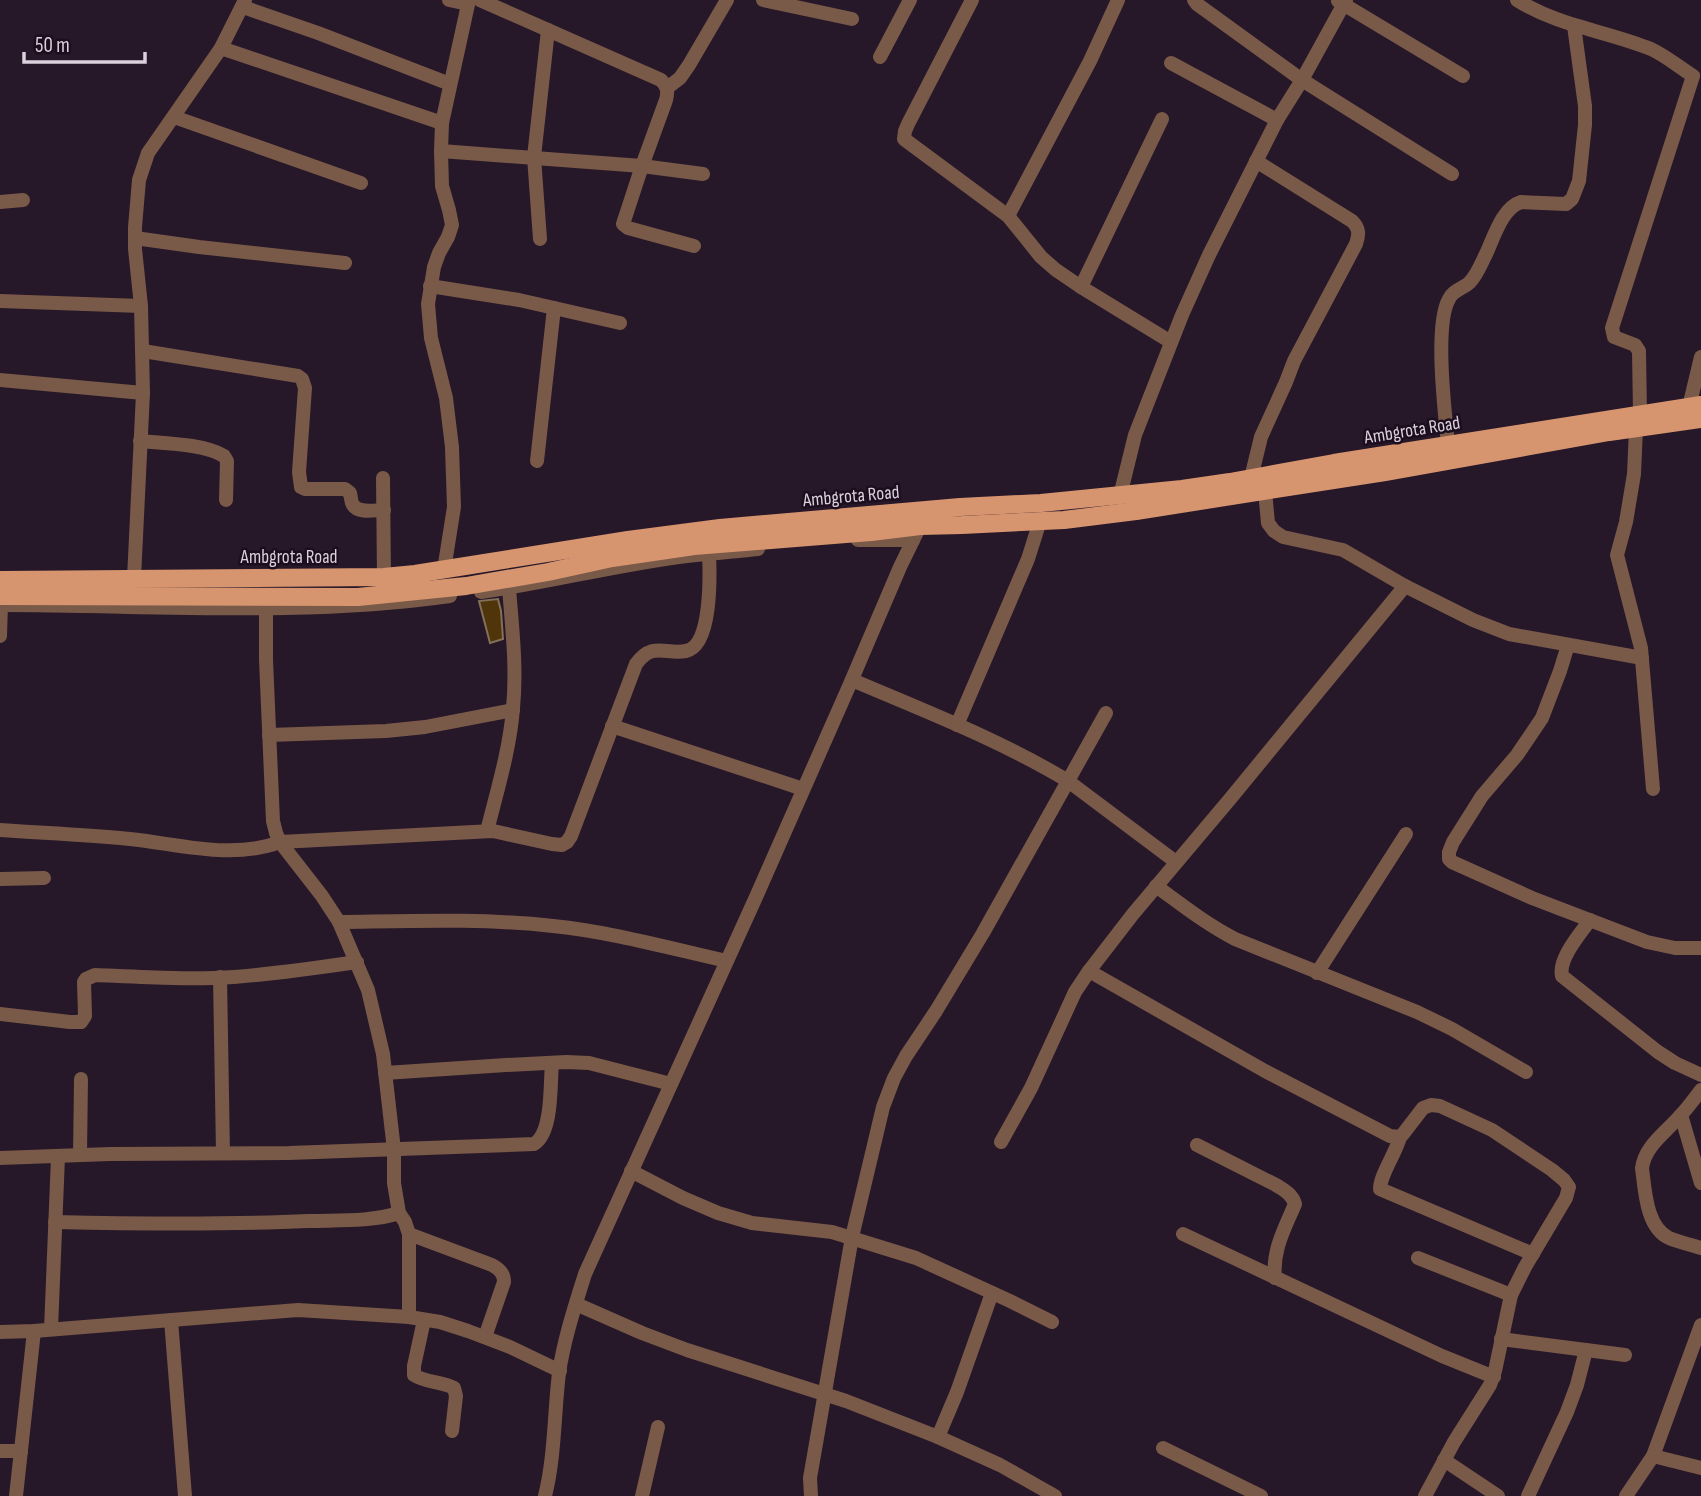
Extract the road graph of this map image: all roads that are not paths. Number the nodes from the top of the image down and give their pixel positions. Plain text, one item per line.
1 (449, 0) edge
2 (727, 0) edge
3 (763, 0) edge
4 (910, 0) edge
5 (972, 0) edge
6 (1118, 0) edge
7 (1194, 0) edge
8 (1517, 0) edge
9 (472, 1) edge
10 (1342, 2) edge
11 (244, 3) edge
12 (852, 19) dead end
13 (1574, 26) junction
14 (548, 30) junction
15 (221, 48) junction
16 (880, 57) dead end
17 (1171, 63) dead end
18 (1697, 75) edge
19 (1463, 76) dead end
20 (1302, 80) junction
21 (450, 84) junction
22 (667, 88) junction
23 (174, 117) junction
24 (1162, 120) dead end
25 (1277, 120) junction
26 (442, 123) junction
27 (440, 151) junction
28 (534, 158) junction
29 (1256, 161) junction
30 (642, 166) junction
31 (703, 174) dead end
32 (1452, 174) dead end
33 (361, 183) dead end
34 (23, 200) dead end
35 (0, 202) edge
36 (1008, 216) junction
37 (135, 238) junction
38 (540, 239) dead end
39 (694, 246) dead end
40 (345, 263) dead end
41 (430, 286) junction
42 (1081, 287) junction
43 (0, 301) edge
44 (141, 306) junction
45 (554, 308) junction
46 (620, 323) dead end
47 (1171, 342) junction
48 (143, 351) junction
49 (1701, 357) edge
50 (0, 380) edge
51 (143, 393) junction
52 (1697, 410) edge
53 (1638, 421) junction
54 (140, 440) junction
55 (1448, 445) junction
56 (537, 461) dead end
57 (383, 478) dead end
58 (1258, 484) junction
59 (1120, 496) junction
60 (226, 500) dead end
61 (384, 510) junction
62 (1040, 521) junction
63 (916, 533) junction
64 (709, 554) junction
65 (444, 570) junction
66 (384, 576) junction
67 (134, 578) junction
68 (0, 580) edge
69 (1405, 586) junction
70 (509, 588) junction
71 (0, 602) edge
72 (266, 607) junction
73 (0, 636) edge
74 (1568, 645) junction
75 (1642, 658) junction
76 (852, 680) junction
77 (513, 710) junction
78 (1105, 713) dead end
79 (957, 725) junction
80 (612, 726) junction
81 (269, 736) junction
82 (1068, 781) junction
83 (803, 789) junction
84 (1653, 789) dead end
85 (0, 830) edge
86 (487, 831) junction
87 (1406, 834) dead end
88 (280, 842) junction
89 (1176, 862) junction
90 (44, 878) dead end
91 (0, 879) edge
92 (1156, 886) junction
93 (1590, 920) junction
94 (339, 922) junction
95 (1701, 948) edge
96 (726, 961) junction
97 (357, 962) junction
98 (1089, 971) junction
99 (1317, 973) junction
100 (220, 977) junction
101 (0, 1014) edge
102 (552, 1063) junction
103 (1526, 1072) dead end
104 (385, 1073) junction
105 (1701, 1074) edge
106 (81, 1079) dead end
107 (671, 1084) junction
108 (1701, 1090) edge
109 (1681, 1115) junction
110 (1400, 1136) junction
111 (1001, 1142) dead end
112 (1196, 1145) dead end
113 (394, 1150) junction
114 (223, 1153) junction
115 (80, 1156) junction
116 (58, 1157) junction
117 (0, 1158) edge
118 (631, 1171) junction
119 (1701, 1183) edge
120 (399, 1213) junction
121 (55, 1222) junction
122 (409, 1234) junction
123 (1183, 1234) dead end
124 (852, 1237) junction
125 (1701, 1248) edge
126 (1533, 1254) junction
127 (1418, 1258) dead end
128 (1275, 1278) junction
129 (992, 1293) junction
130 (1511, 1295) junction
131 (576, 1304) junction
132 (409, 1317) junction
133 (171, 1320) junction
134 (424, 1320) junction
135 (1052, 1322) dead end
136 (1701, 1325) edge
137 (51, 1329) junction
138 (34, 1331) junction
139 (0, 1332) edge
140 (485, 1337) junction
141 (1501, 1339) junction
142 (1586, 1350) junction
143 (1625, 1355) dead end
144 (559, 1371) junction
145 (1494, 1377) junction
146 (824, 1394) junction
147 (658, 1427) dead end
148 (452, 1431) dead end
149 (938, 1437) junction
150 (1163, 1448) dead end
151 (0, 1451) edge
152 (21, 1451) junction
153 (1653, 1455) junction
154 (1444, 1460) junction
155 (1701, 1468) edge
156 (16, 1496) edge
157 (185, 1496) edge
158 (545, 1496) edge
159 (642, 1496) edge
160 (811, 1496) edge
161 (1055, 1496) edge
162 (1261, 1496) edge
163 (1425, 1496) edge
164 (1497, 1496) edge
165 (1528, 1496) edge
166 (1626, 1496) edge

1 - 9 street
2 - 22 street
3 - 12 street
4 - 16 street
5 - 36 street
6 - 36 street
7 - 20 street
8 - 13 street
9 - 14 street
9 - 21 street
10 - 19 street
10 - 20 street
11 - 15 street
11 - 21 street
13 - 18 street
13 - 55 street
14 - 22 street
14 - 28 street
15 - 23 street
15 - 26 street
17 - 25 street
18 - 53 street
20 - 25 street
20 - 32 street
21 - 26 street
22 - 30 street
23 - 33 street
23 - 37 street
24 - 42 street
25 - 29 street
26 - 27 street
27 - 28 street
27 - 41 street
28 - 30 street
28 - 38 street
29 - 47 street
29 - 58 street
30 - 31 street
30 - 39 street
34 - 35 street
36 - 42 street
37 - 40 street
37 - 44 street
41 - 45 street
41 - 65 street
42 - 47 street
43 - 44 street
44 - 48 street
45 - 46 street
45 - 56 street
47 - 59 street
48 - 51 street
48 - 61 street
49 - 52 street
50 - 51 street
51 - 54 street
52 - 53 main road, Ambgrota Road
53 - 55 main road, Ambgrota Road
53 - 58 main road
53 - 75 street
54 - 60 street
54 - 67 street
55 - 58 main road, Ambgrota Road
57 - 61 street
58 - 59 main road, Ambgrota Road
58 - 62 main road
58 - 69 street
59 - 65 main road, Ambgrota Road
61 - 66 street
62 - 63 main road
62 - 79 street
63 - 64 street
63 - 71 main road
63 - 76 street
64 - 70 street
64 - 80 street
65 - 66 main road, Ambgrota Road
66 - 67 main road, Ambgrota Road
67 - 68 main road, Ambgrota Road
69 - 74 street
69 - 89 street
70 - 72 street
70 - 77 street
71 - 72 street
71 - 73 street
72 - 81 street
74 - 75 street
74 - 93 street
75 - 84 street
76 - 79 street
76 - 83 street
77 - 81 street
77 - 86 street
78 - 82 street
79 - 82 street
80 - 83 street
80 - 86 street
81 - 88 street
82 - 89 street
82 - 124 street
83 - 96 street
85 - 88 street
86 - 88 street
87 - 99 street
88 - 94 street
89 - 92 street
90 - 91 street
92 - 98 street
92 - 99 street
93 - 95 street
93 - 105 street
94 - 96 street
94 - 97 street
96 - 107 street
97 - 100 street
97 - 104 street
98 - 110 street
98 - 111 street
99 - 103 street
100 - 101 street
100 - 114 street
102 - 104 street
102 - 107 street
102 - 113 street
104 - 113 street
106 - 115 street
107 - 118 street
108 - 109 street
109 - 119 street
109 - 125 street
110 - 126 street
110 - 126 street
112 - 128 street
113 - 114 street
113 - 120 street
114 - 115 street
115 - 116 street
116 - 117 street
116 - 121 street
118 - 124 street
118 - 131 street
120 - 121 street
120 - 122 street
121 - 137 street
122 - 132 street
122 - 140 street
123 - 128 street
124 - 129 street
124 - 146 street
126 - 130 street
127 - 130 street
128 - 145 street
129 - 135 street
129 - 149 street
130 - 141 street
131 - 144 street
131 - 146 street
132 - 133 street
132 - 134 street
133 - 137 street
133 - 157 street
134 - 140 street
134 - 148 street
136 - 153 street
137 - 138 street
138 - 139 street
138 - 152 street
140 - 144 street
141 - 142 street
141 - 145 street
142 - 143 street
142 - 165 street
144 - 158 street
145 - 154 street
146 - 149 street
146 - 160 street
147 - 159 street
149 - 161 street
150 - 162 street
151 - 152 street
152 - 156 street
153 - 155 street
153 - 166 street
154 - 163 street
154 - 164 street

